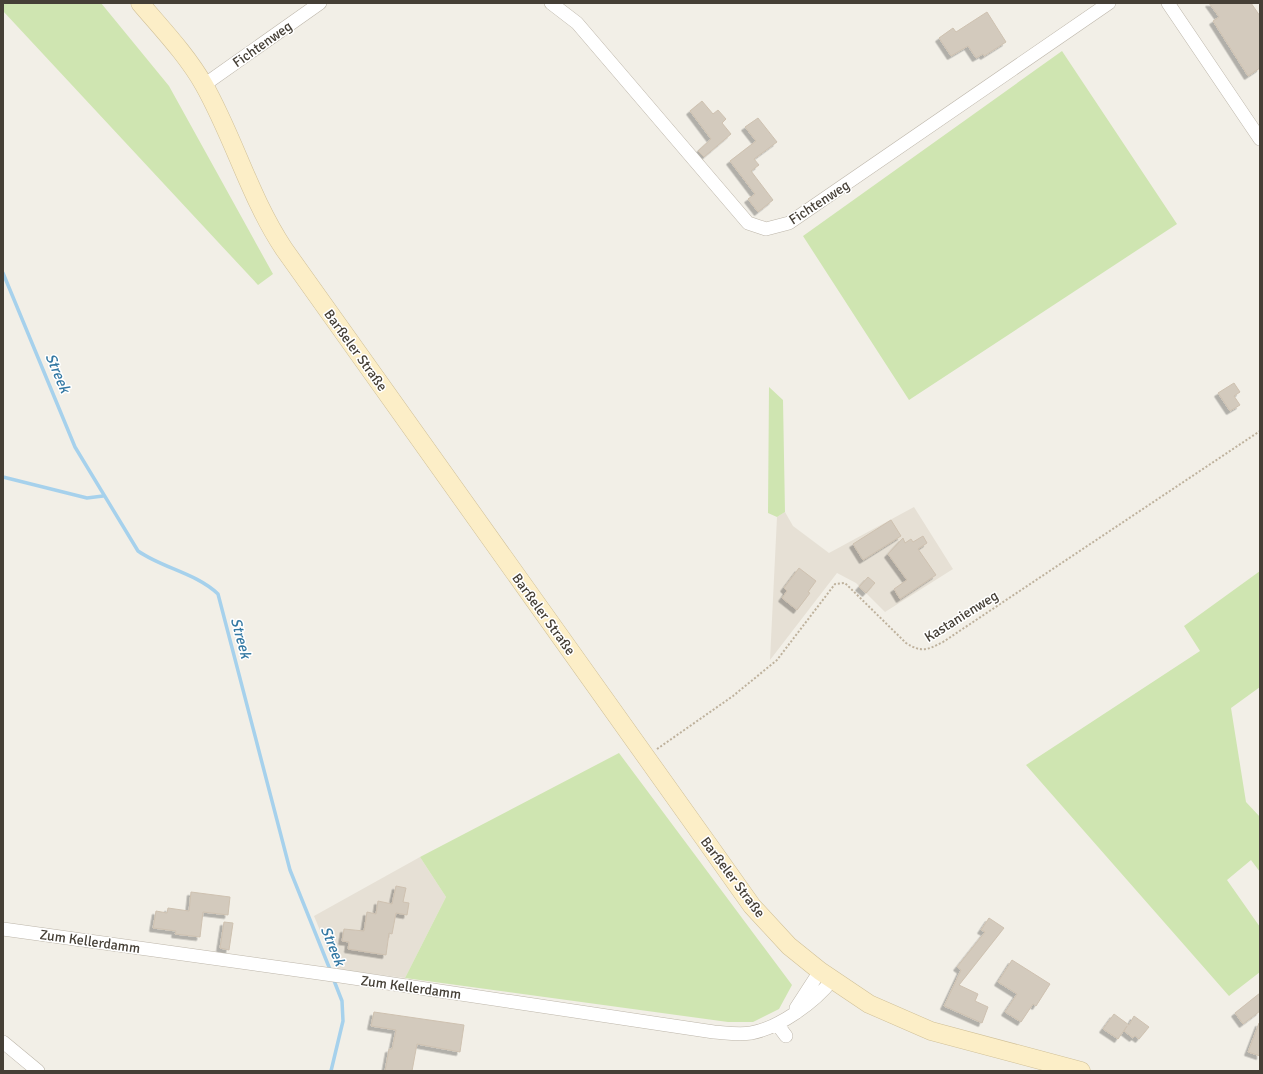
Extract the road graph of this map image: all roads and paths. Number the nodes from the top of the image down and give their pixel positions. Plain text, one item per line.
1 (140, 3) edge
2 (320, 3) edge
3 (551, 3) edge
4 (1109, 3) edge
5 (1168, 3) edge
6 (204, 85) junction
7 (1260, 139) edge
8 (1260, 431) edge
9 (646, 757) junction
10 (3, 929) edge
11 (826, 976) junction
12 (776, 1024) junction
13 (786, 1036) dead end
14 (3, 1042) edge
15 (38, 1071) edge
16 (1081, 1071) edge

1 - 6 main road, Barßeler Straße
2 - 6 street, Fichtenweg
3 - 4 street, Fichtenweg
5 - 7 street
6 - 9 main road, Barßeler Straße
8 - 9 path, Kastanienweg
9 - 11 main road, Barßeler Straße
10 - 12 street, Zum Kellerdamm
11 - 12 street, Zum Kellerdamm
11 - 16 main road, Barßeler Straße
12 - 13 street
14 - 15 street

